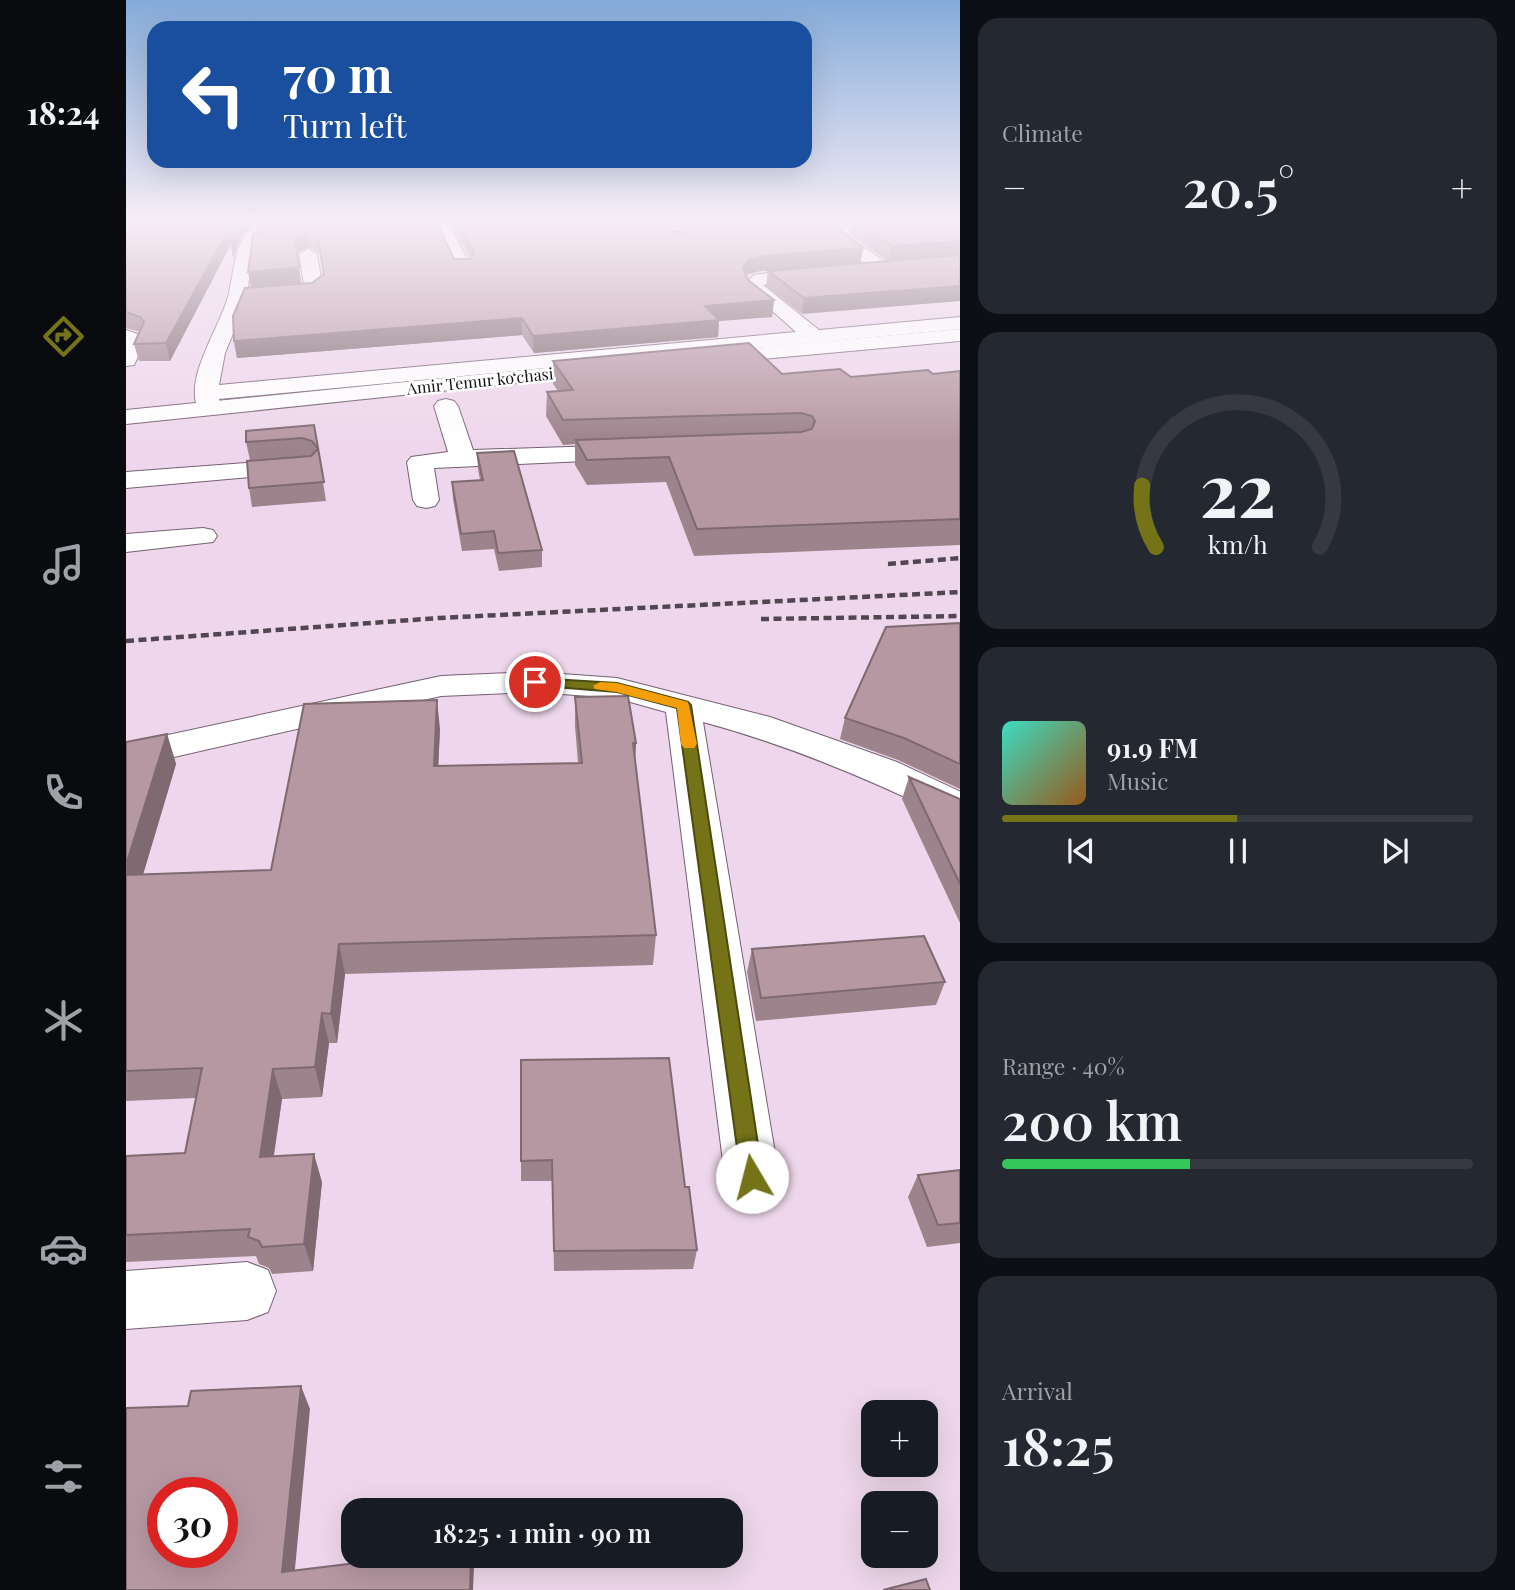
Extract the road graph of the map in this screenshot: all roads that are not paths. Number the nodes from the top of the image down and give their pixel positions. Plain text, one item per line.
1 (247, 295) edge
2 (764, 295) edge
3 (237, 296) joint
4 (960, 323) edge
5 (960, 335) edge
6 (126, 336) edge
7 (821, 342) junction
8 (126, 359) edge
9 (208, 392) junction
10 (474, 404) dead end
11 (446, 407) junction
12 (126, 417) edge
13 (126, 435) edge
14 (658, 451) edge
15 (463, 458) junction
16 (305, 467) edge
17 (126, 480) edge
18 (426, 500) dead end
19 (203, 536) dead end
20 (126, 543) edge
21 (683, 705) junction
22 (126, 756) edge
23 (960, 808) edge
24 (752, 1177) dead end
25 (247, 1291) dead end
26 (126, 1300) edge

1 - 3 street
2 - 7 street
3 - 9 street
4 - 7 street
5 - 7 street, Amir Temur koʻchasi
6 - 8 street
7 - 9 street, Amir Temur koʻchasi
7 - 9 street
9 - 12 street, Amir Temur koʻchasi
10 - 11 street, Amir Temur koʻchasi
11 - 13 street, Amir Temur koʻchasi
11 - 15 street
14 - 15 street
15 - 18 street
16 - 17 street
19 - 20 street
21 - 22 street
21 - 23 street
21 - 24 street
25 - 26 street

